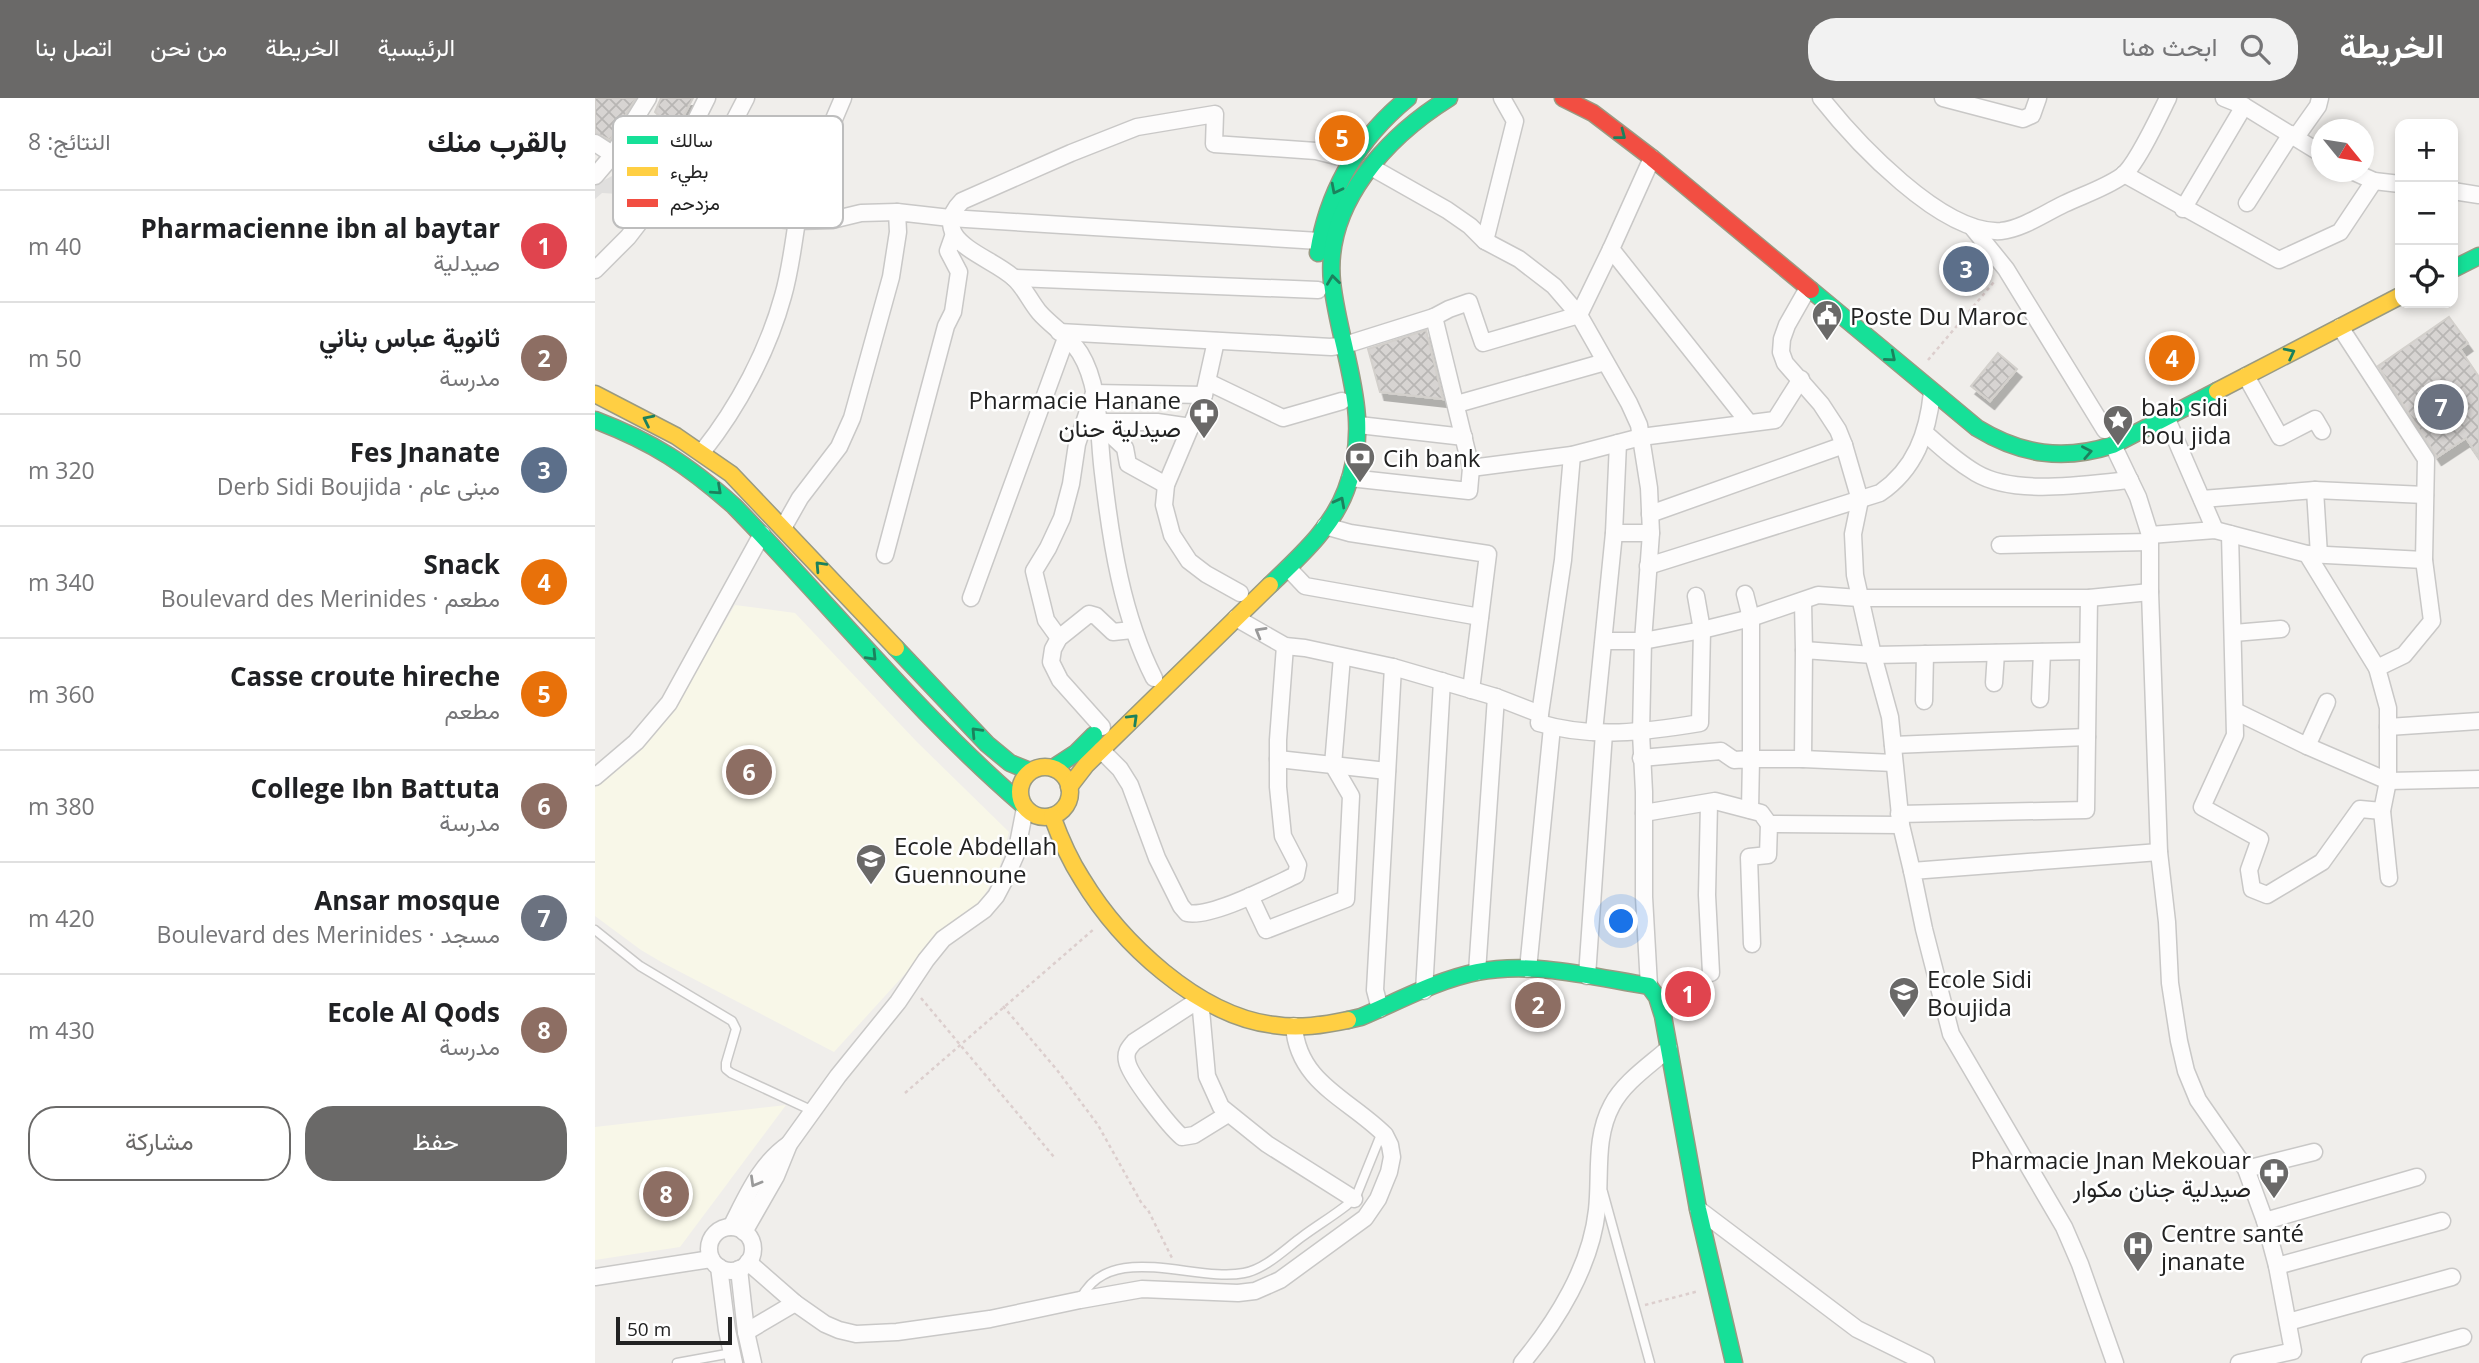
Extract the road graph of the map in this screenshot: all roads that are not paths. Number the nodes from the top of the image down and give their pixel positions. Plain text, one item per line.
1 (648, 98) edge
2 (707, 98) edge
3 (746, 98) edge
4 (843, 98) edge
5 (1408, 98) edge
6 (1449, 98) edge
7 (1501, 98) edge
8 (1563, 98) edge
9 (1598, 98) edge
10 (1821, 98) edge
11 (1943, 98) edge
12 (2038, 98) edge
13 (2168, 98) edge
14 (2224, 98) edge
15 (2320, 98) edge
16 (2244, 106) junction
17 (637, 116) edge
18 (698, 116) edge
19 (737, 116) edge
20 (835, 116) edge
21 (2293, 136) junction
22 (595, 143) edge
23 (2311, 147) edge
24 (612, 156) joint
25 (1652, 158) junction
26 (1352, 160) junction
27 (1371, 167) junction
28 (613, 170) edge
29 (2124, 174) junction
30 (595, 178) edge
31 (2374, 181) edge
32 (2373, 182) edge
33 (2395, 183) edge
34 (2458, 192) edge
35 (2479, 195) edge
36 (2247, 203) dead end
37 (2183, 209) junction
38 (897, 212) junction
39 (843, 217) edge
40 (952, 226) junction
41 (1972, 227) junction
42 (635, 228) edge
43 (796, 228) edge
44 (2479, 238) edge
45 (1319, 241) junction
46 (1486, 241) junction
47 (1611, 249) junction
48 (2458, 249) edge
49 (2479, 256) edge
50 (2458, 266) edge
51 (595, 270) edge
52 (1014, 278) junction
53 (2395, 282) edge
54 (1808, 288) junction
55 (1318, 290) junction
56 (2395, 299) edge
57 (1579, 315) junction
58 (1434, 317) junction
59 (2340, 327) junction
60 (1062, 335) junction
61 (1216, 341) junction
62 (1338, 346) junction
63 (1605, 362) junction
64 (2243, 368) junction
65 (1801, 379) junction
66 (1206, 388) junction
67 (1932, 392) junction
68 (1094, 393) junction
69 (595, 394) edge
70 (1342, 401) junction
71 (1457, 404) junction
72 (2167, 417) junction
73 (595, 420) edge
74 (1097, 422) junction
75 (1749, 423) junction
76 (1359, 425) junction
77 (1191, 427) junction
78 (2111, 427) joint
79 (2322, 431) dead end
80 (1925, 433) junction
81 (1464, 437) junction
82 (1641, 437) junction
83 (1618, 443) junction
84 (1844, 445) junction
85 (2113, 445) junction
86 (703, 451) junction
87 (1572, 455) junction
88 (1471, 468) junction
89 (1350, 478) junction
90 (2130, 480) junction
91 (1166, 485) junction
92 (2315, 490) junction
93 (2425, 495) junction
94 (2202, 499) junction
95 (1860, 500) junction
96 (1650, 514) junction
97 (1325, 526) junction
98 (783, 528) junction
99 (2223, 532) junction
100 (1614, 533) junction
101 (1651, 533) junction
102 (762, 534) junction
103 (2150, 538) junction
104 (2000, 545) dead end
105 (2313, 554) junction
106 (885, 555) dead end
107 (2424, 560) junction
108 (1649, 565) junction
109 (1288, 568) junction
110 (2150, 592) junction
111 (1240, 593) junction
112 (1745, 594) dead end
113 (1696, 596) dead end
114 (971, 598) dead end
115 (1859, 598) junction
116 (2089, 598) junction
117 (1803, 602) junction
118 (1480, 617) junction
119 (1236, 618) junction
120 (1751, 618) junction
121 (2281, 629) dead end
122 (1132, 630) junction
123 (1702, 630) junction
124 (2234, 632) junction
125 (1059, 638) junction
126 (1604, 641) junction
127 (1643, 641) junction
128 (1285, 646) junction
129 (1804, 650) junction
130 (2086, 651) junction
131 (2042, 652) junction
132 (1996, 653) junction
133 (1924, 654) junction
134 (1873, 655) junction
135 (1342, 657) junction
136 (1393, 667) junction
137 (2377, 668) junction
138 (1154, 678) junction
139 (1442, 681) junction
140 (1994, 683) dead end
141 (1471, 690) junction
142 (1496, 697) junction
143 (2040, 699) dead end
144 (1924, 701) dead end
145 (2327, 702) dead end
146 (2235, 711) junction
147 (1540, 714) junction
148 (2479, 721) edge
149 (1102, 727) junction
150 (1552, 727) junction
151 (2388, 727) junction
152 (1599, 732) junction
153 (1641, 733) junction
154 (2087, 737) junction
155 (1893, 744) junction
156 (2307, 746) junction
157 (1101, 750) junction
158 (1641, 758) junction
159 (1278, 759) junction
160 (1751, 759) junction
161 (1803, 759) junction
162 (1895, 763) junction
163 (1333, 765) junction
164 (1053, 768) junction
165 (1030, 771) junction
166 (1387, 771) junction
167 (595, 777) edge
168 (2479, 779) edge
169 (2388, 781) junction
170 (1069, 787) junction
171 (1709, 803) junction
172 (1024, 807) junction
173 (1750, 810) junction
174 (2382, 811) junction
175 (1644, 813) junction
176 (1052, 816) junction
177 (1900, 819) junction
178 (1769, 824) junction
179 (2159, 852) junction
180 (1912, 871) junction
181 (2389, 878) dead end
182 (1250, 897) junction
183 (595, 930) edge
184 (1752, 944) dead end
185 (1528, 969) junction
186 (1477, 972) junction
187 (1711, 973) dead end
188 (1587, 976) junction
189 (1649, 986) junction
190 (1424, 991) junction
191 (1200, 999) junction
192 (1380, 1009) junction
193 (1294, 1027) junction
194 (1669, 1048) junction
195 (813, 1111) junction
196 (1228, 1114) junction
197 (1382, 1132) junction
198 (2315, 1152) dead end
199 (2246, 1169) junction
200 (2417, 1177) dead end
201 (1600, 1179) junction
202 (1353, 1199) junction
203 (1698, 1209) junction
204 (2442, 1221) dead end
205 (2265, 1222) junction
206 (738, 1229) junction
207 (715, 1263) junction
208 (743, 1266) junction
209 (2277, 1266) junction
210 (595, 1277) edge
211 (2452, 1277) dead end
212 (1080, 1300) junction
213 (795, 1303) junction
214 (2288, 1322) junction
215 (746, 1332) junction
216 (2463, 1337) dead end
217 (2295, 1357) edge
218 (733, 1358) edge
219 (677, 1363) edge
220 (753, 1363) edge
221 (1522, 1363) edge
222 (1650, 1363) edge
223 (1734, 1363) edge
224 (1926, 1363) edge
225 (2115, 1363) edge
226 (2239, 1363) edge
227 (2370, 1363) edge

1 - 17 street
2 - 18 street
3 - 19 street
4 - 20 street
5 - 26 main road
6 - 27 main road
7 - 46 street
8 -> 25 main road
9 - 78 main road
10 - 41 street
11 - 12 street
13 - 29 street
14 - 16 street
15 - 21 street
16 - 21 street
16 - 37 street
21 - 23 street
21 - 36 street
22 - 24 street
24 - 30 street
25 - 47 street
25 - 54 main road
26 - 40 street
26 -> 45 main road
27 - 46 street
62 -> 27 main road
28 - 30 street
29 - 37 street
29 - 41 street
31 - 33 street
32 - 37 street
34 - 35 street
38 - 39 street
38 - 40 street
38 - 98 street
40 - 45 street
40 - 52 street
40 - 106 street
41 - 78 street
42 - 51 street
43 - 86 street
44 - 48 main road
45 - 55 main road
46 - 57 street
47 - 57 street
47 - 75 street
49 - 50 main road
52 - 55 street
52 - 60 street
53 - 64 main road
54 - 65 street
54 -> 67 main road
55 - 62 main road
56 - 59 main road
57 - 58 street
57 - 63 street
58 - 62 street
58 - 71 street
64 -> 59 main road
59 - 93 street
60 - 61 street
60 - 68 street
60 - 114 street
61 - 62 street
61 - 66 street
62 - 70 main road
62 - 76 main road
63 - 71 street
63 - 82 street
64 - 72 main road
64 - 79 street
65 - 75 street
65 - 84 street
66 - 68 street
66 - 70 street
66 - 77 street
67 - 80 street
67 -> 85 main road
68 - 74 street
68 - 125 street
86 -> 69 main road
70 - 111 main road
71 - 81 street
72 - 85 main road
72 - 94 street
73 -> 102 main road
74 - 77 street
74 - 91 street
74 - 122 street
75 - 82 street
76 - 81 street
76 - 89 main road
77 - 91 street
80 - 90 street
80 - 95 street
81 - 88 street
82 - 83 street
82 - 96 street
83 - 87 street
83 - 100 street
84 - 95 street
84 - 96 street
85 - 90 street
86 - 98 main road
87 - 88 street
87 - 147 street
88 - 89 street
97 -> 89 main road
90 - 103 street
91 - 111 street
92 - 93 street
92 - 94 street
92 - 105 street
93 - 107 street
94 - 99 street
95 - 108 street
95 - 115 street
96 - 101 street
97 - 109 main road
97 - 118 street
165 -> 98 main road
99 - 103 street
99 - 105 street
99 - 124 street
100 - 101 street
100 - 126 street
101 - 108 street
102 - 167 street
102 -> 172 main road
103 - 104 street
103 - 110 street
105 - 107 street
105 - 137 street
107 - 137 street
108 - 127 street
109 - 118 street
109 - 119 main road
110 - 116 street
110 - 179 street
111 - 138 main road
112 - 120 street
113 - 123 street
115 - 116 street
115 - 117 street
115 - 134 street
116 - 130 street
117 - 120 street
117 - 129 street
118 - 141 street
128 -> 119 street
157 -> 119 main road
120 - 123 street
120 - 160 street
121 - 124 street
122 - 125 street
122 - 138 street
123 - 127 street
123 - 153 street
124 - 146 street
125 - 149 street
126 - 127 street
126 - 152 street
127 - 153 street
128 - 135 street
128 - 159 street
129 - 134 street
129 - 161 street
130 - 131 street
130 - 154 street
131 - 132 street
131 - 143 street
132 - 133 street
132 - 140 street
133 - 134 street
133 - 144 street
134 - 155 street
135 - 136 street
135 - 163 street
136 - 139 street
136 - 166 street
137 - 151 street
138 - 149 main road
139 - 141 street
139 - 190 street
141 - 142 street
142 - 147 street
142 - 186 street
145 - 156 street
146 - 156 street
146 - 174 street
147 - 150 street
148 - 151 street
149 - 164 main road
150 - 152 street
150 - 185 street
151 - 169 street
152 - 153 street
152 - 188 street
153 - 158 street
154 - 155 street
154 - 177 street
155 - 162 street
156 - 169 street
157 - 170 main road
157 - 182 street
158 - 160 street
158 - 175 street
159 - 163 street
159 - 182 street
160 - 161 street
160 - 173 street
161 - 162 street
162 - 177 street
163 - 166 street
163 - 182 street
164 - 165 main road
164 - 170 main road
165 - 172 main road
166 - 192 street
168 - 169 street
169 - 174 street
170 - 176 main road
171 - 173 street
171 - 175 street
171 - 187 street
172 - 176 main road
172 - 195 street
173 - 178 street
174 - 181 street
175 - 189 street
176 - 191 main road
177 - 178 street
177 - 180 street
178 - 184 street
179 - 180 street
179 - 199 street
180 - 225 street
183 - 195 lane
185 - 186 main road
185 - 188 main road
186 - 190 main road
188 - 189 main road
189 - 194 main road
190 - 192 main road
191 - 193 main road
191 - 196 street
191 - 196 street
192 - 193 main road
193 - 197 street
194 - 201 street
194 - 203 main road
195 - 206 street
196 - 202 street
197 - 202 lane
197 - 212 street
198 - 199 street
199 - 205 street
200 - 205 street
201 - 221 street
201 - 222 lane
202 - 212 lane
203 - 223 main road
203 - 224 street
204 - 209 street
205 - 209 street
206 - 207 street
206 - 208 street
207 - 208 street
207 - 210 street
207 - 218 street
208 - 213 street
208 - 215 street
209 - 214 street
211 - 214 street
212 - 213 street
213 - 215 street
214 - 217 street
215 - 220 street
216 - 227 street
217 - 226 street
218 - 219 lane

